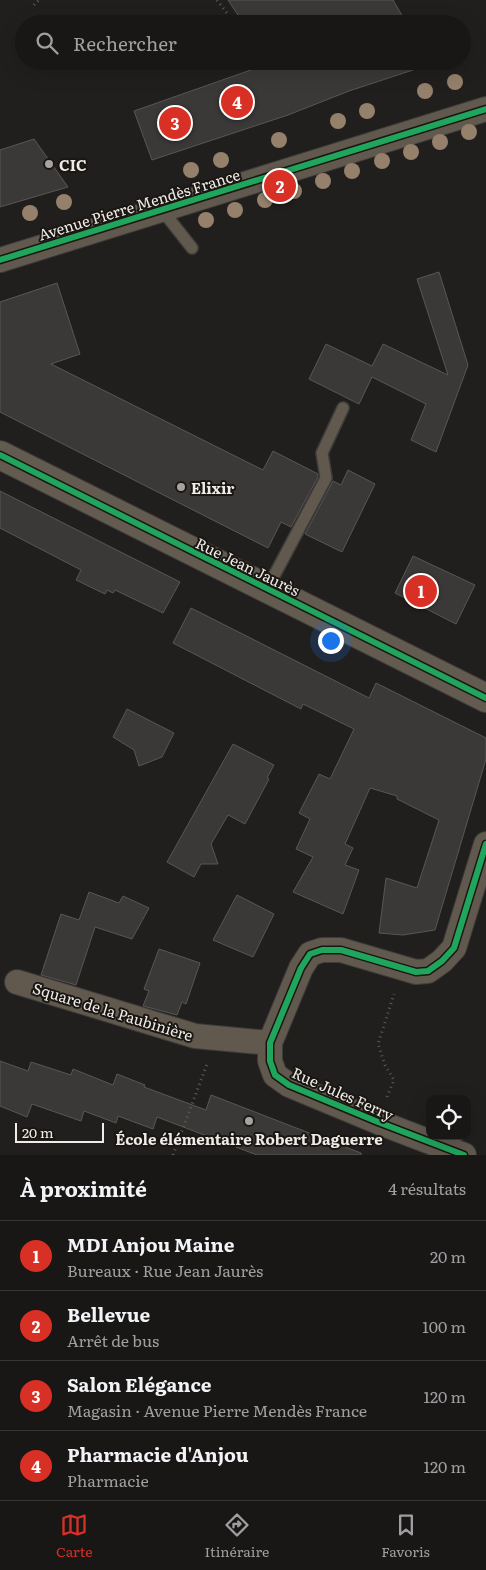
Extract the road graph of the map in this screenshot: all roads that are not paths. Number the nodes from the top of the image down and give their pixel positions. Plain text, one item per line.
1 (486, 109) edge
2 (162, 210) junction
3 (192, 248) dead end
4 (0, 260) edge
5 (343, 408) dead end
6 (0, 455) edge
7 (267, 589) junction
8 (486, 698) edge
9 (486, 844) edge
10 (16, 982) dead end
11 (270, 1044) junction
12 (464, 1155) edge

1 - 2 street, Avenue Pierre Mendès France
2 - 3 lane
2 - 4 street, Avenue Pierre Mendès France
5 - 7 lane
6 - 7 main road, Rue Jean Jaurès
7 - 8 main road, Rue Jean Jaurès
9 - 11 street, Rue Jules Ferry
10 - 11 street, Square de la Paubinière
11 - 12 street, Rue Jules Ferry

